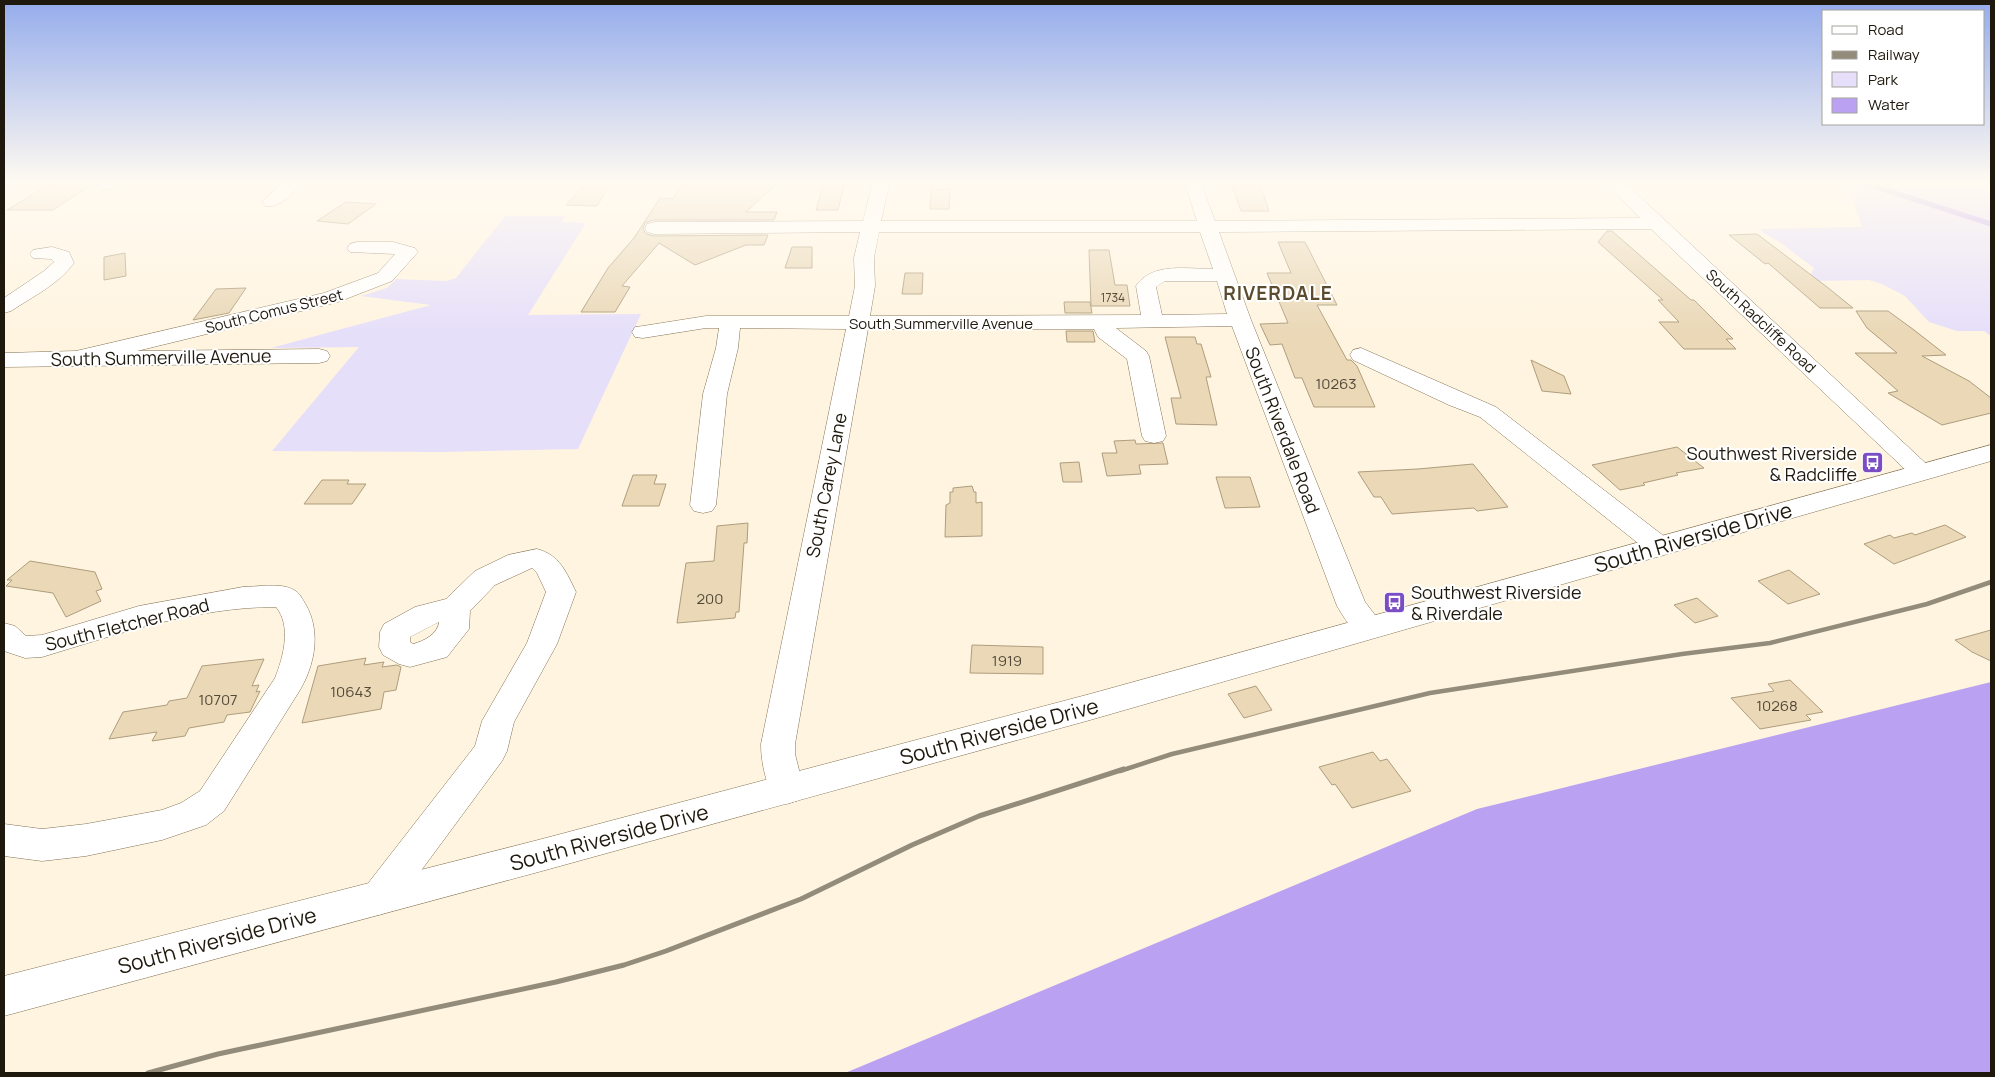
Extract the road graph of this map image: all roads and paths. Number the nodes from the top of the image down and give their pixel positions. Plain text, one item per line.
1 (870, 231) edge
2 (1209, 231) edge
3 (1665, 231) edge
4 (356, 248) dead end
5 (40, 254) dead end
6 (1224, 275) junction
7 (4, 306) edge
8 (1240, 320) junction
9 (1153, 321) junction
10 (730, 322) junction
11 (1102, 322) junction
12 (858, 323) junction
13 (643, 332) dead end
14 (319, 356) dead end
15 (1361, 356) dead end
16 (76, 358) junction
17 (4, 360) edge
18 (1154, 436) dead end
19 (1991, 452) edge
20 (1921, 472) junction
21 (703, 505) dead end
22 (1659, 546) junction
23 (455, 608) dead end
24 (1370, 628) junction
25 (4, 634) edge
26 (786, 790) junction
27 (4, 840) edge
28 (379, 898) junction
29 (4, 996) edge

1 - 12 street, South Carey Lane
2 - 6 street, South Riverdale Road
3 - 20 street, South Radcliffe Road
4 - 16 street, South Comus Street
5 - 7 street
6 - 8 street, South Riverdale Road
6 - 9 street
8 - 9 street, South Summerville Avenue
8 - 24 street, South Riverdale Road
9 - 11 street, South Summerville Avenue
10 - 12 street, South Summerville Avenue
10 - 13 street, South Summerville Avenue
10 - 21 street
11 - 12 street, South Summerville Avenue
11 - 18 street
12 - 26 street, South Carey Lane
14 - 16 street, South Summerville Avenue
15 - 22 street
16 - 17 street, South Summerville Avenue
19 - 20 street, South Riverside Drive
20 - 22 street, South Riverside Drive
22 - 24 street, South Riverside Drive
23 - 28 street
24 - 26 street, South Riverside Drive
25 - 27 street, South Fletcher Road
26 - 28 street, South Riverside Drive
28 - 29 street, South Riverside Drive

